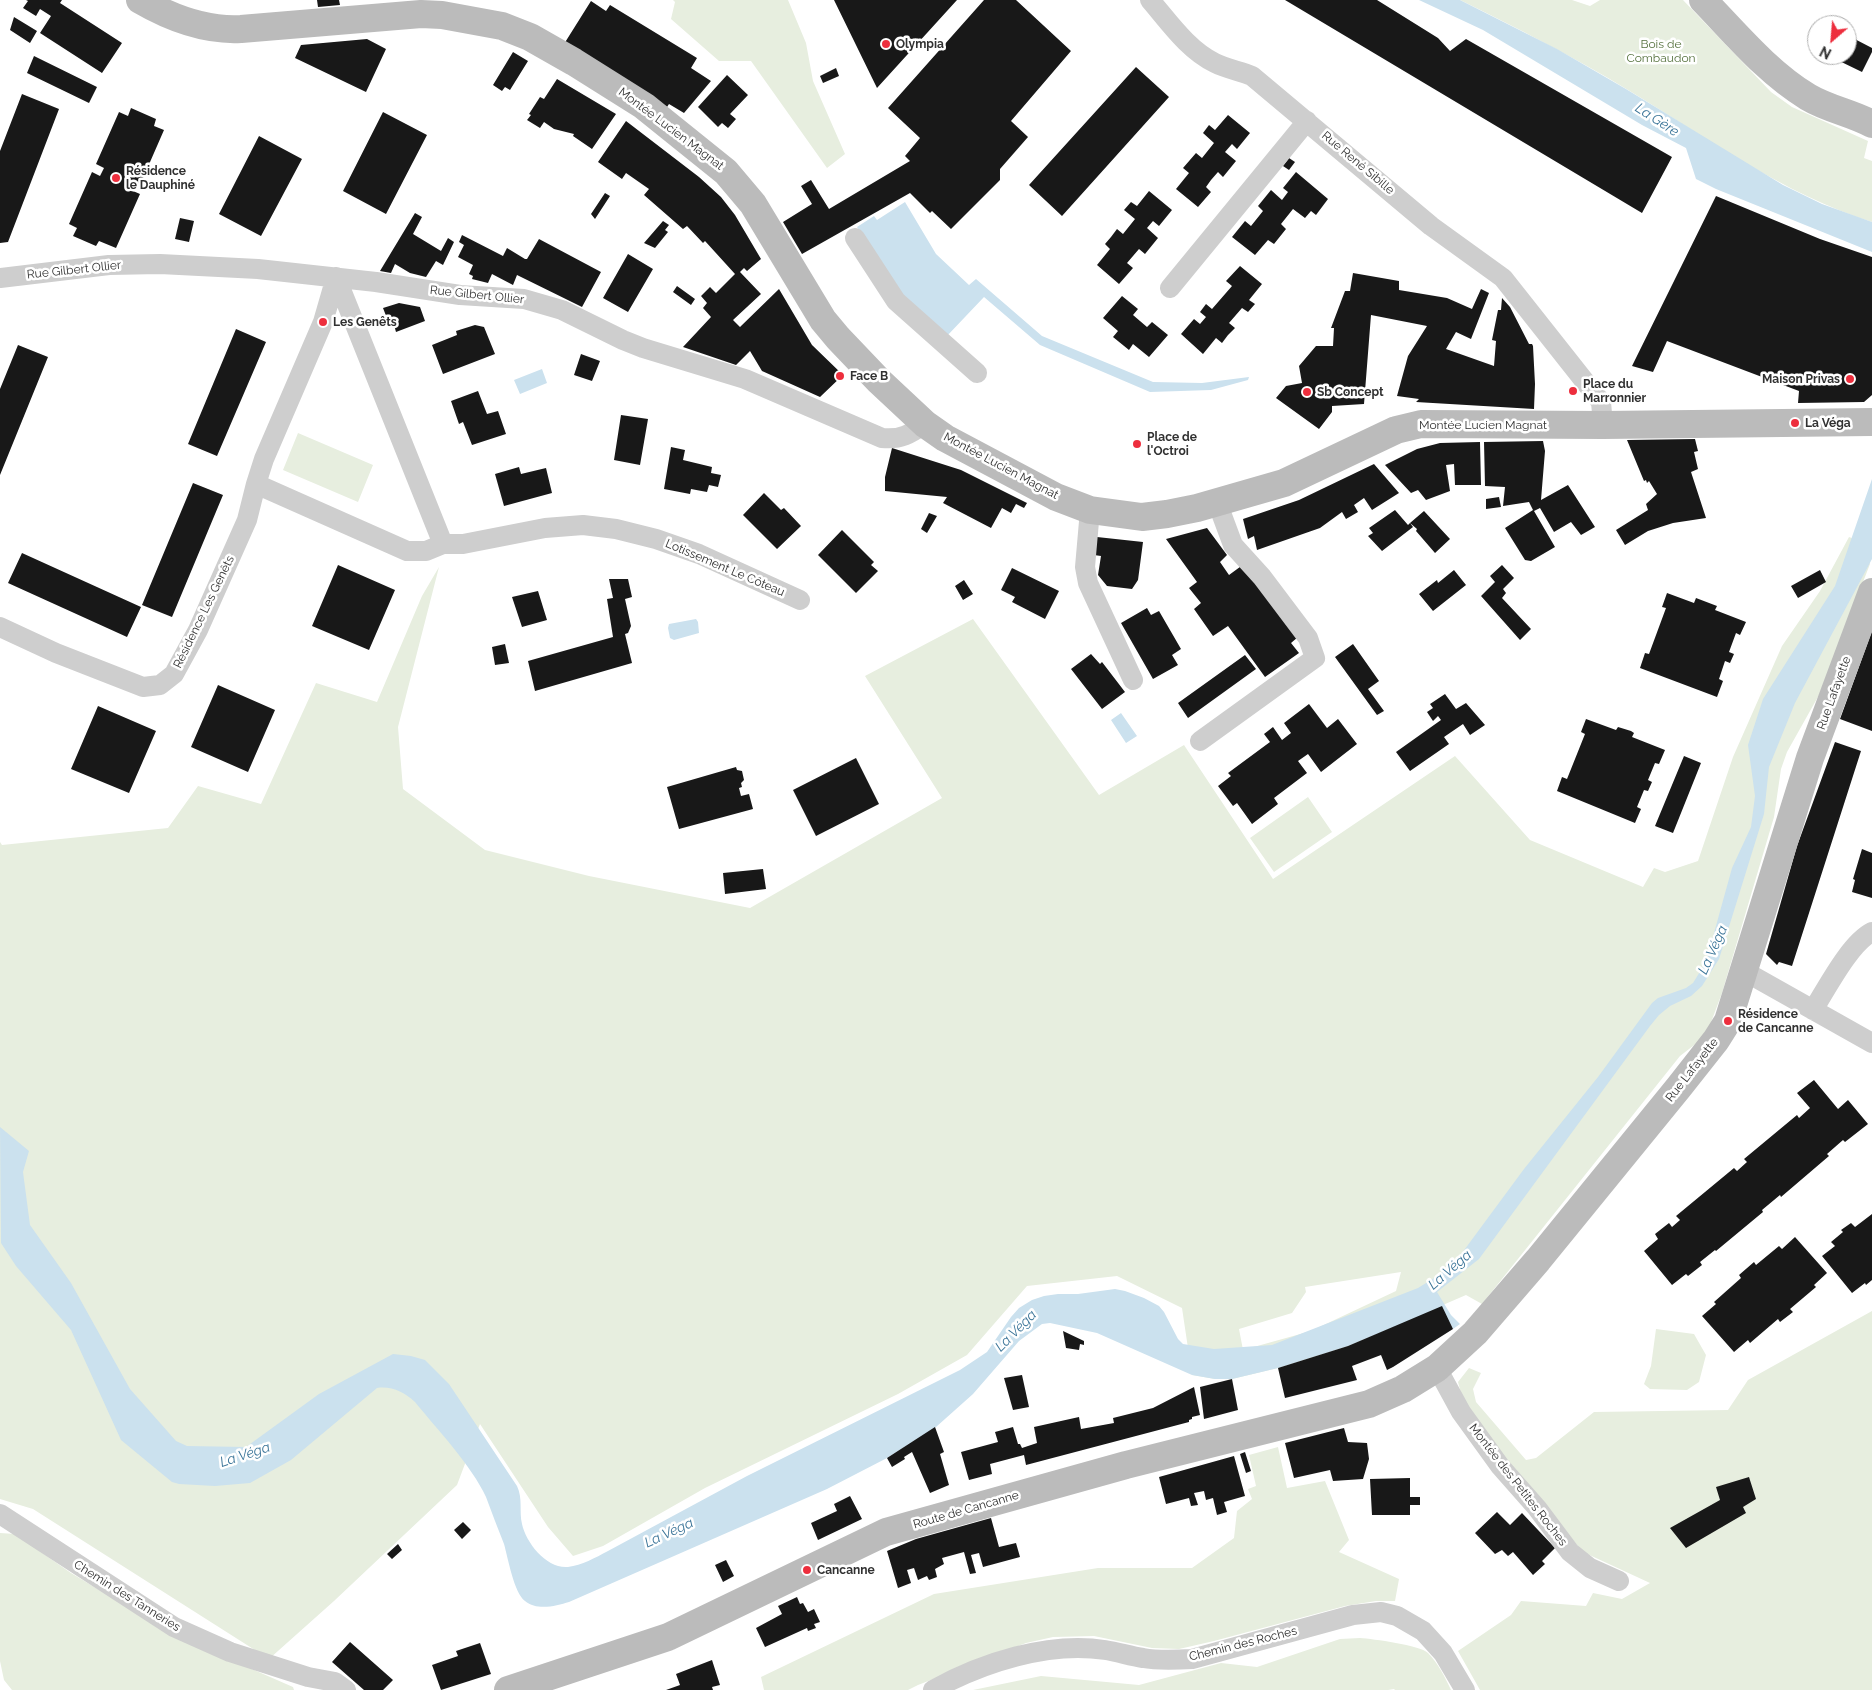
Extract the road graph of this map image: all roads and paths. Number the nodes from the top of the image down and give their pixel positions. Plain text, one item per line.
1 (140, 0) edge
2 (1150, 0) edge
3 (1703, 0) edge
4 (1869, 118) edge
5 (1307, 121) junction
6 (855, 238) dead end
7 (336, 277) junction
8 (0, 278) edge
9 (1170, 288) dead end
10 (977, 373) dead end
11 (1872, 422) edge
12 (925, 424) junction
13 (1603, 425) junction
14 (256, 484) junction
15 (1217, 502) junction
16 (1090, 510) junction
17 (443, 544) junction
18 (1872, 592) edge
19 (800, 600) dead end
20 (0, 627) edge
21 (1133, 680) dead end
22 (1200, 741) dead end
23 (1872, 932) edge
24 (1744, 971) junction
25 (1812, 1010) junction
26 (1872, 1043) edge
27 (1437, 1368) junction
28 (0, 1514) edge
29 (1619, 1581) dead end
30 (346, 1690) edge
31 (508, 1690) edge
32 (933, 1690) edge
33 (1465, 1690) edge

1 - 12 main road, Montée Lucien Magnat
2 - 5 street, Rue René Sibille
3 - 4 main road
5 - 9 street
5 - 13 street, Rue René Sibille
6 - 10 street
7 - 8 street, Rue Gilbert Ollier
7 - 12 street, Rue Gilbert Ollier
7 - 14 street, Résidence Les Genêts
7 - 17 street
11 - 13 main road, Montée Lucien Magnat
12 - 16 main road, Montée Lucien Magnat
13 - 15 main road, Montée Lucien Magnat
14 - 17 street
14 - 20 street, Résidence Les Genêts
15 - 16 main road, Montée Lucien Magnat
15 - 22 street
16 - 21 street
17 - 19 street, Lotissement Le Côteau
18 - 24 main road, Rue Lafayette
23 - 25 street
24 - 25 street
24 - 27 main road, Rue Lafayette
25 - 26 street
27 - 29 street, Montée des Petites Roches
27 - 31 main road, Route de Cancanne
28 - 30 street, Chemin des Tanneries
32 - 33 street, Chemin des Roches

